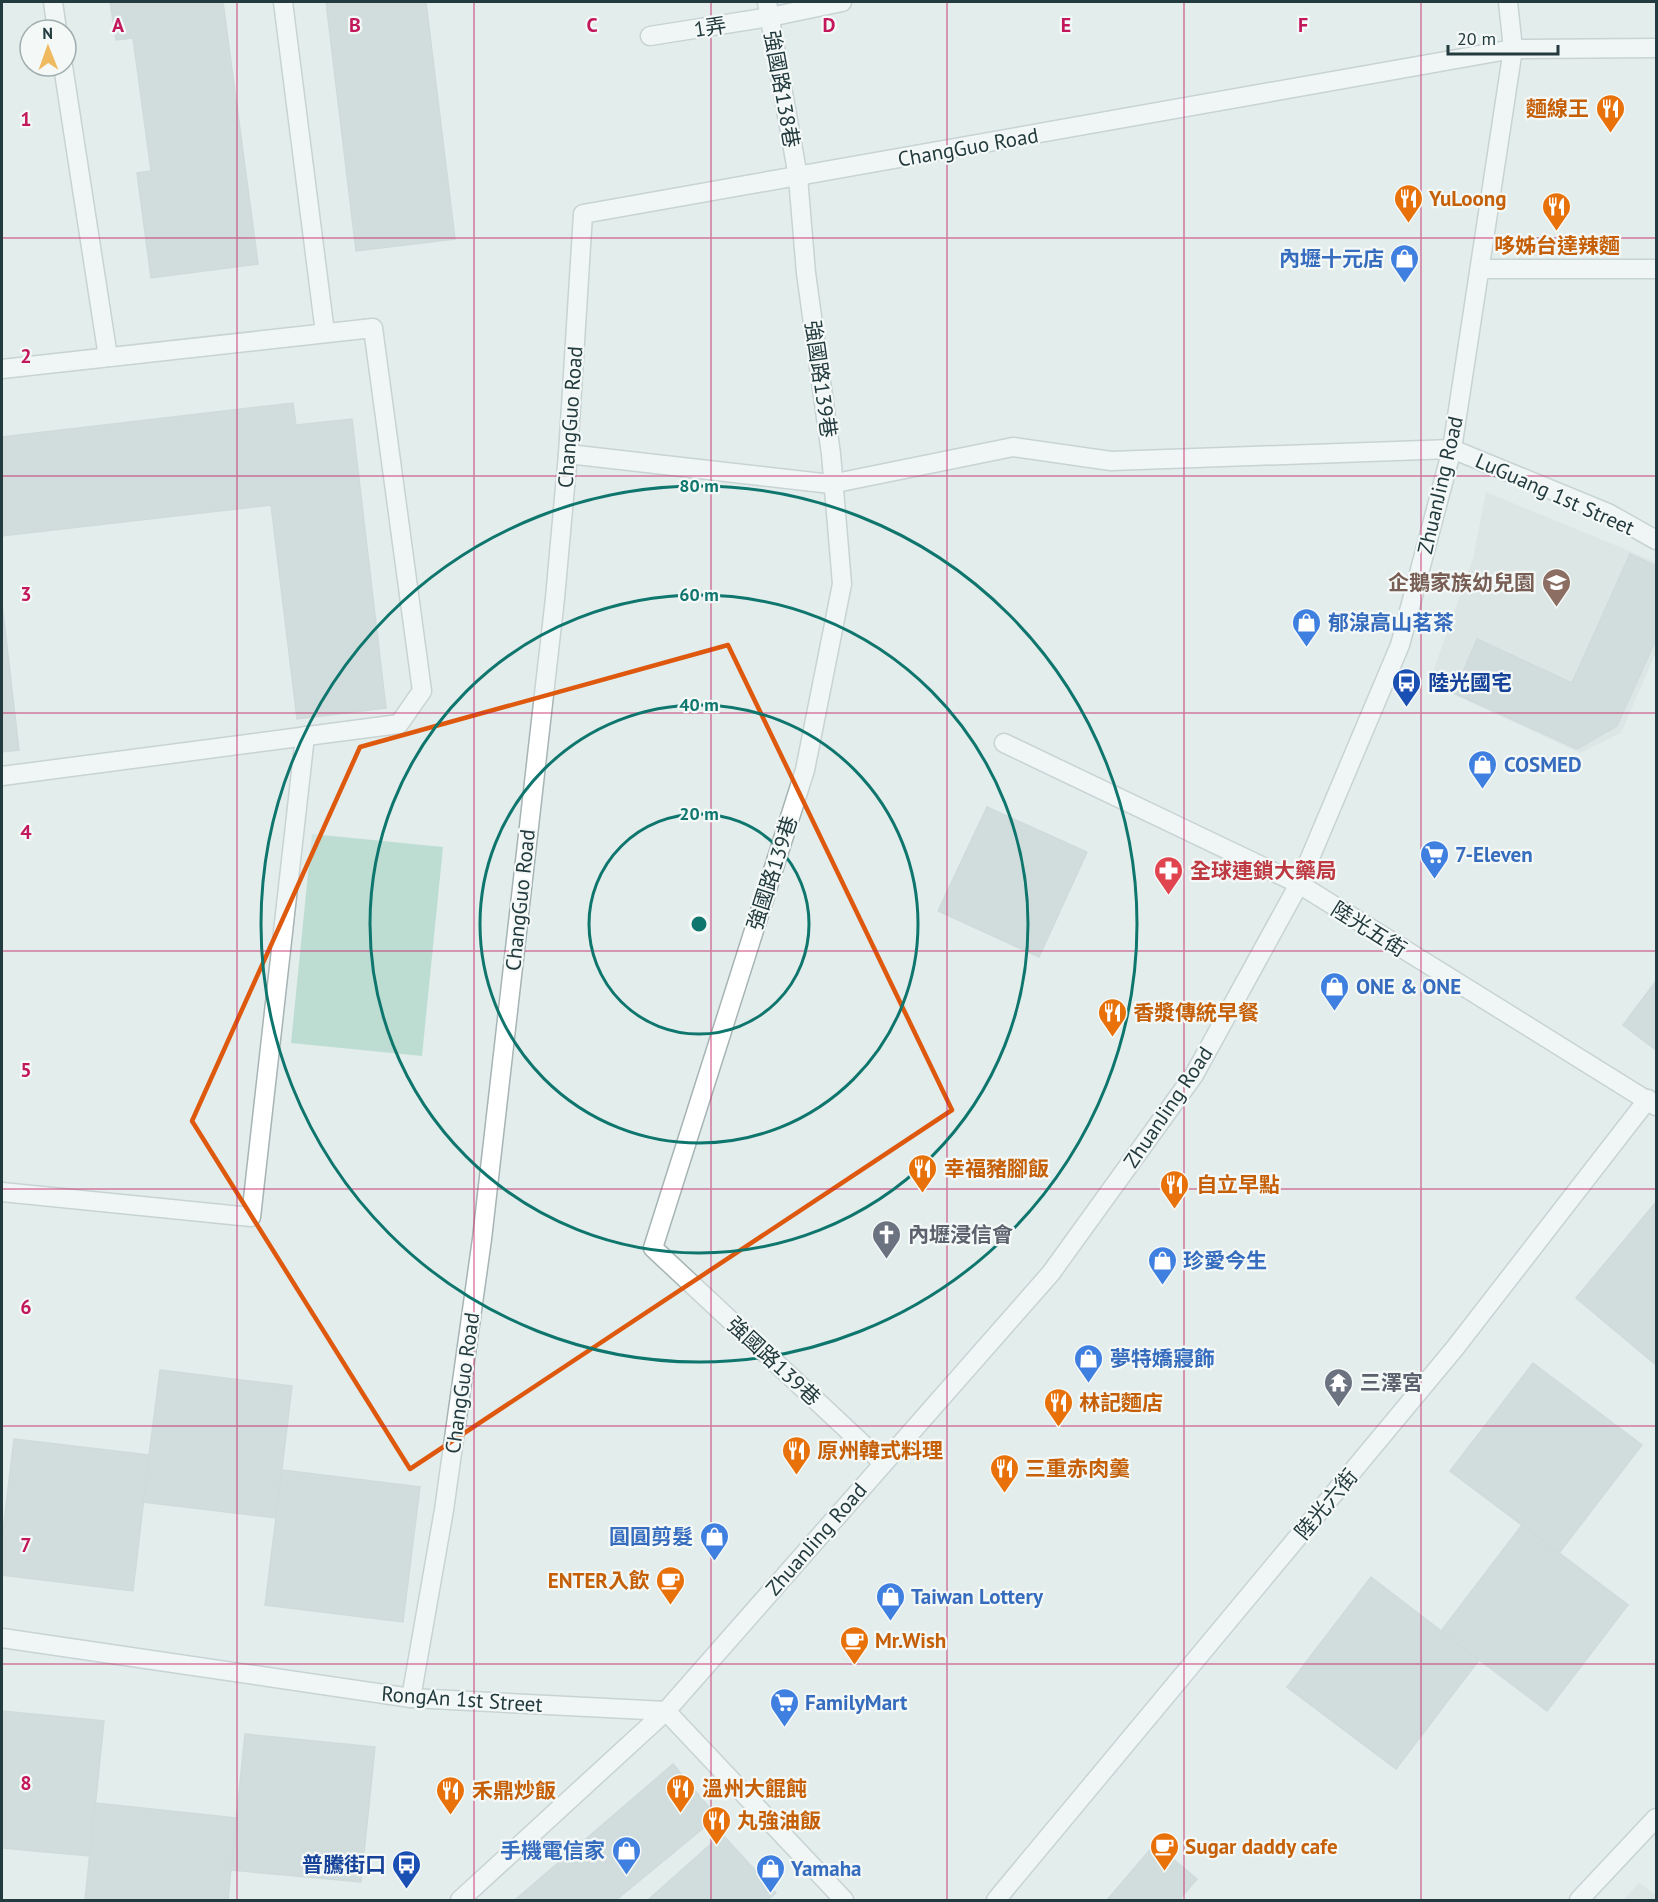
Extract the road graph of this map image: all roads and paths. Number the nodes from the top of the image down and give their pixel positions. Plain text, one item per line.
1 (53, 2) edge
2 (283, 2) edge
3 (842, 2) edge
4 (1508, 2) edge
5 (769, 9) edge
6 (55, 18) edge
7 (650, 36) dead end
8 (1656, 48) edge
9 (1513, 49) junction
10 (65, 78) edge
11 (798, 177) junction
12 (1479, 269) junction
13 (1656, 269) edge
14 (325, 333) junction
15 (108, 357) junction
16 (2, 369) edge
17 (1452, 449) junction
18 (568, 454) junction
19 (831, 484) junction
20 (1656, 540) edge
21 (305, 736) junction
22 (1004, 744) dead end
23 (2, 776) edge
24 (1299, 884) junction
25 (1652, 1103) edge
26 (2, 1192) edge
27 (883, 1463) junction
28 (2, 1638) edge
29 (411, 1698) junction
30 (666, 1711) junction
31 (1656, 1818) edge
32 (460, 1900) edge
33 (844, 1900) edge
34 (996, 1900) edge
35 (1579, 1900) edge

1 - 6 street
2 - 14 street
3 - 5 street, 1弄
4 - 9 street, ZhuanJing Road
5 - 7 street, 1弄
5 - 11 street, 強國路138巷
8 - 9 street, ChangGuo Road
9 - 11 street, ChangGuo Road
9 - 12 street, ZhuanJing Road
10 - 15 street
11 - 18 street, ChangGuo Road
11 - 19 street, 強國路139巷
12 - 13 street
12 - 17 street, ZhuanJing Road
14 - 15 street
14 - 21 street
15 - 16 street
17 - 19 street
17 - 20 street, LuGuang 1st Street
17 - 24 street, ZhuanJing Road
18 - 19 street
18 - 29 street, ChangGuo Road
19 - 27 street, 強國路139巷
21 - 23 street
21 - 26 street
22 - 24 street, 陸光五街
24 - 25 street, 陸光五街
24 - 27 street, ZhuanJing Road
25 - 34 street, 陸光六街
27 - 30 street, ZhuanJing Road
28 - 29 street, RongAn 1st Street
29 - 30 street, RongAn 1st Street
30 - 32 street, ZhuanJing Road
30 - 33 street
31 - 35 street

